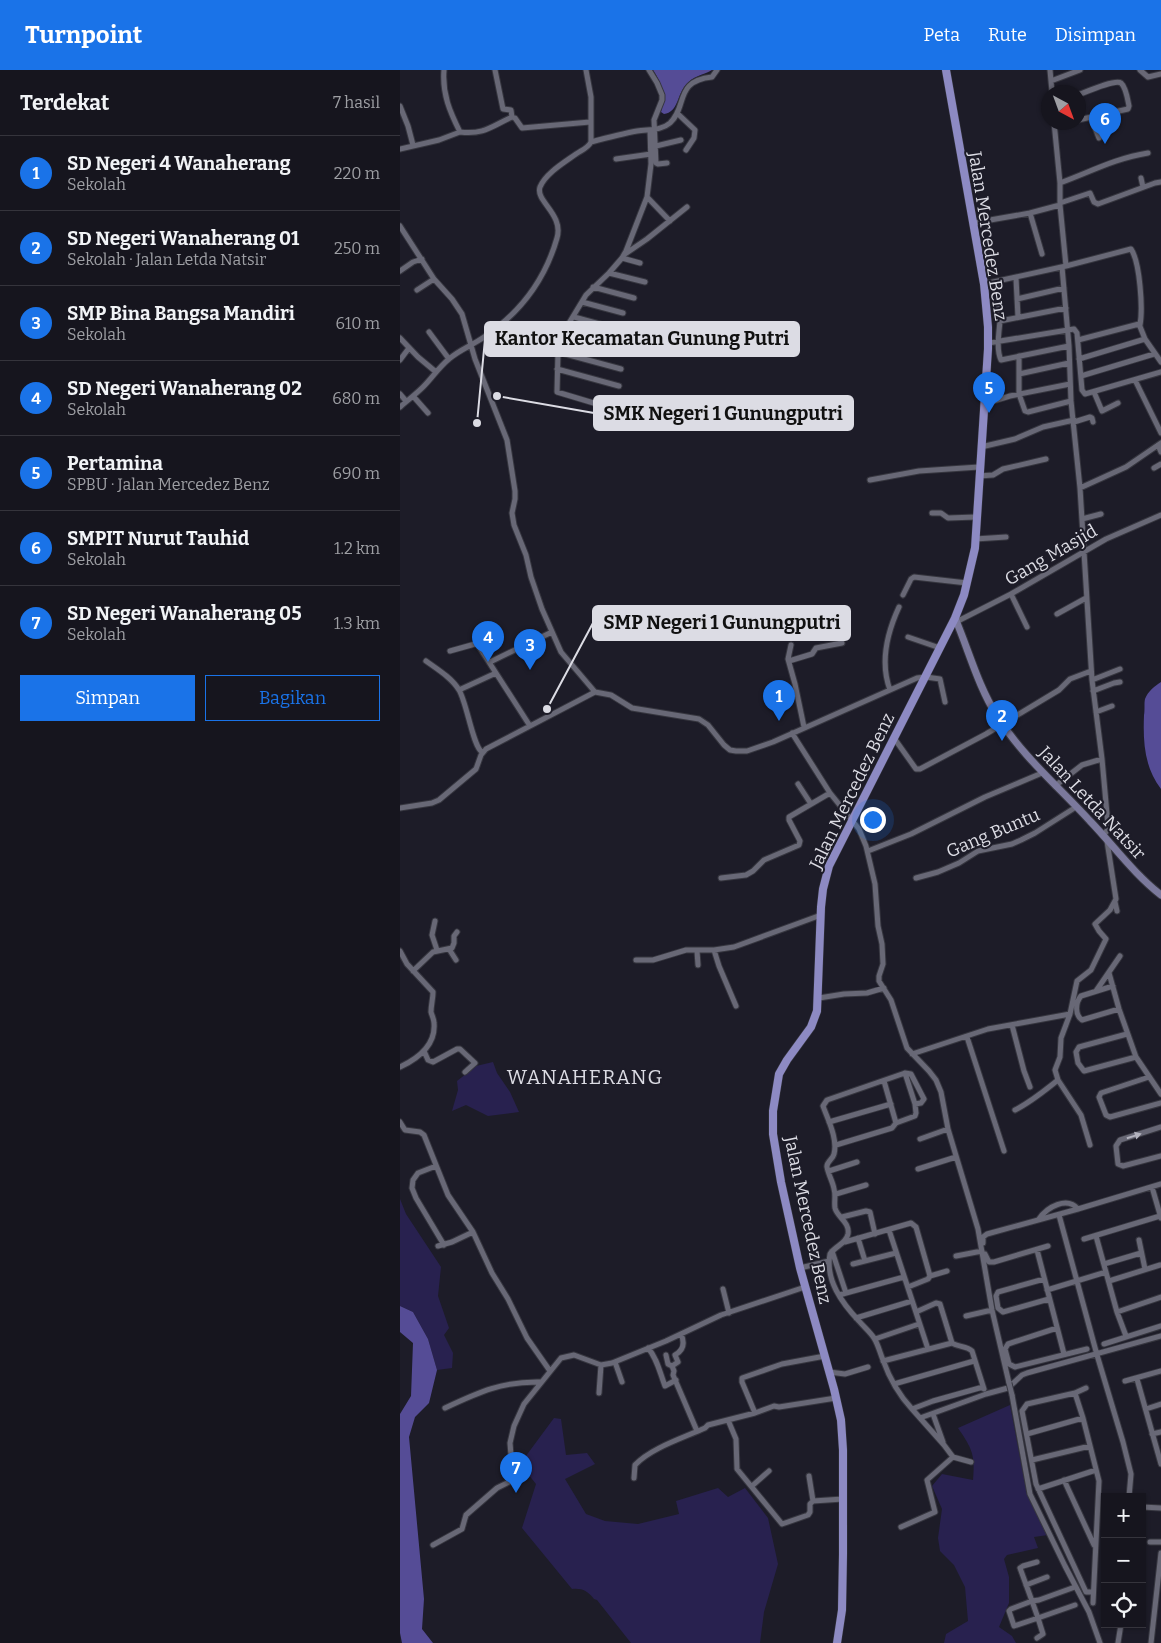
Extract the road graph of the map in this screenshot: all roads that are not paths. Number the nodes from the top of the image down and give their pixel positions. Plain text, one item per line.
1 (444, 70) edge
2 (495, 70) edge
3 (586, 70) edge
4 (649, 70) edge
5 (717, 70) edge
6 (946, 70) edge
7 (1050, 70) edge
8 (1080, 70) edge
9 (1140, 70) edge
10 (1161, 74) edge
11 (1051, 81) junction
12 (1051, 85) edge
13 (1086, 92) edge
14 (400, 106) edge
15 (677, 113) junction
16 (512, 117) junction
17 (1091, 118) junction
18 (1086, 119) edge
19 (590, 122) junction
20 (652, 130) junction
21 (1055, 130) edge
22 (460, 132) junction
23 (1099, 138) dead end
24 (681, 140) dead end
25 (591, 142) junction
26 (413, 145) junction
27 (656, 146) junction
28 (400, 149) edge
29 (686, 150) dead end
30 (1148, 153) dead end
31 (651, 154) junction
32 (616, 159) dead end
33 (668, 164) dead end
34 (1141, 178) dead end
35 (1161, 182) edge
36 (1060, 183) junction
37 (1143, 187) junction
38 (647, 197) junction
39 (1060, 204) junction
40 (687, 207) dead end
41 (1030, 213) junction
42 (670, 221) junction
43 (973, 223) junction
44 (400, 226) edge
45 (1042, 254) dead end
46 (623, 256) junction
47 (422, 259) junction
48 (640, 263) dead end
49 (1064, 267) junction
50 (400, 271) edge
51 (610, 273) junction
52 (1016, 278) junction
53 (434, 279) junction
54 (645, 282) dead end
55 (997, 282) junction
56 (984, 284) junction
57 (594, 287) junction
58 (1064, 288) junction
59 (417, 290) dead end
60 (634, 298) dead end
61 (1017, 299) junction
62 (582, 302) junction
63 (1066, 308) junction
64 (623, 313) dead end
65 (574, 317) junction
66 (1018, 318) junction
67 (1000, 321) junction
68 (1140, 325) junction
69 (609, 328) junction
70 (1068, 329) junction
71 (625, 331) dead end
72 (429, 332) dead end
73 (564, 333) junction
74 (400, 338) edge
75 (1145, 339) junction
76 (999, 340) junction
77 (1078, 340) junction
78 (988, 343) junction
79 (604, 344) junction
80 (471, 346) junction
81 (1069, 346) junction
82 (409, 348) junction
83 (625, 350) dead end
84 (558, 352) junction
85 (1154, 354) junction
86 (1019, 356) junction
87 (449, 358) junction
88 (1079, 359) junction
89 (400, 360) edge
90 (1161, 362) edge
91 (1069, 363) junction
92 (557, 369) junction
93 (621, 369) dead end
94 (436, 372) junction
95 (1161, 372) edge
96 (1019, 374) junction
97 (1081, 376) junction
98 (1135, 380) junction
99 (1070, 384) junction
100 (619, 386) dead end
101 (1094, 392) junction
102 (400, 394) edge
103 (1019, 394) junction
104 (412, 396) junction
105 (406, 401) junction
106 (1071, 401) junction
107 (1118, 403) dead end
108 (984, 404) junction
109 (400, 407) edge
110 (608, 407) dead end
111 (428, 413) dead end
112 (1074, 421) junction
113 (1094, 422) dead end
114 (1161, 434) edge
115 (1159, 444) edge
116 (981, 447) junction
117 (1161, 452) edge
118 (1046, 459) dead end
119 (1161, 464) edge
120 (979, 467) junction
121 (1154, 468) dead end
122 (979, 476) junction
123 (870, 480) dead end
124 (1080, 488) junction
125 (932, 513) dead end
126 (1101, 514) dead end
127 (1161, 515) edge
128 (976, 517) junction
129 (1082, 519) junction
130 (1006, 536) dead end
131 (975, 539) junction
132 (1084, 552) junction
133 (967, 583) junction
134 (1011, 594) junction
135 (903, 595) dead end
136 (1086, 598) junction
137 (899, 607) dead end
138 (1057, 614) dead end
139 (955, 620) junction
140 (1027, 627) dead end
141 (552, 632) junction
142 (908, 637) dead end
143 (842, 643) dead end
144 (791, 645) dead end
145 (940, 648) junction
146 (450, 651) dead end
147 (426, 661) dead end
148 (789, 661) junction
149 (490, 662) junction
150 (1120, 669) dead end
151 (1092, 671) junction
152 (496, 673) junction
153 (926, 677) junction
154 (1092, 680) junction
155 (1120, 682) dead end
156 (459, 690) junction
157 (890, 690) junction
158 (1094, 691) junction
159 (595, 692) junction
160 (945, 702) dead end
161 (1112, 706) dead end
162 (1096, 712) junction
163 (1002, 724) junction
164 (530, 726) junction
165 (804, 727) junction
166 (792, 733) junction
167 (894, 738) junction
168 (482, 752) junction
169 (1102, 759) junction
170 (1042, 773) junction
171 (798, 784) dead end
172 (1055, 786) junction
173 (830, 793) junction
174 (811, 804) junction
175 (1076, 807) junction
176 (400, 808) edge
177 (852, 819) junction
178 (1105, 838) junction
179 (868, 851) junction
180 (721, 878) dead end
181 (916, 878) dead end
182 (1161, 895) edge
183 (1115, 902) junction
184 (1117, 911) dead end
185 (821, 915) junction
186 (435, 921) dead end
187 (457, 932) dead end
188 (449, 949) junction
189 (437, 950) junction
190 (714, 950) junction
191 (400, 951) edge
192 (697, 951) junction
193 (1120, 956) dead end
194 (456, 960) dead end
195 (636, 960) dead end
196 (698, 965) dead end
197 (413, 971) junction
198 (1109, 973) junction
199 (1113, 986) junction
200 (884, 988) junction
201 (1096, 991) junction
202 (819, 998) junction
203 (736, 1006) dead end
204 (1119, 1009) junction
205 (1070, 1014) junction
206 (1012, 1025) junction
207 (1127, 1034) junction
208 (967, 1037) junction
209 (424, 1052) junction
210 (912, 1054) junction
211 (1136, 1057) junction
212 (400, 1067) edge
213 (465, 1072) dead end
214 (905, 1074) junction
215 (1149, 1077) junction
216 (1058, 1080) junction
217 (884, 1081) junction
218 (1030, 1087) dead end
219 (1161, 1094) edge
220 (1161, 1103) edge
221 (890, 1104) junction
222 (914, 1104) junction
223 (1015, 1110) dead end
224 (400, 1122) edge
225 (829, 1122) junction
226 (896, 1123) junction
227 (1161, 1128) edge
228 (948, 1129) junction
229 (920, 1139) dead end
230 (836, 1145) junction
231 (1090, 1145) dead end
232 (1004, 1150) dead end
233 (1161, 1156) edge
234 (956, 1157) junction
235 (857, 1162) dead end
236 (436, 1166) junction
237 (918, 1169) dead end
238 (829, 1171) junction
239 (1161, 1184) edge
240 (866, 1185) dead end
241 (1152, 1187) junction
242 (836, 1194) junction
243 (1078, 1209) junction
244 (1059, 1215) junction
245 (842, 1217) junction
246 (1161, 1217) edge
247 (1039, 1219) junction
248 (889, 1230) junction
249 (473, 1232) junction
250 (875, 1234) junction
251 (1096, 1236) junction
252 (858, 1238) junction
253 (1084, 1239) dead end
254 (1139, 1240) dead end
255 (844, 1242) junction
256 (1048, 1246) dead end
257 (1037, 1250) junction
258 (832, 1251) junction
259 (982, 1251) junction
260 (896, 1252) junction
261 (1141, 1253) junction
262 (956, 1256) dead end
263 (829, 1261) junction
264 (864, 1261) junction
265 (853, 1264) dead end
266 (1104, 1264) junction
267 (1160, 1265) dead end
268 (800, 1268) junction
269 (1145, 1269) junction
270 (947, 1271) dead end
271 (1106, 1272) junction
272 (930, 1276) junction
273 (904, 1277) junction
274 (1044, 1279) junction
275 (1078, 1281) junction
276 (1109, 1281) junction
277 (805, 1287) junction
278 (908, 1287) junction
279 (723, 1289) dead end
280 (1047, 1290) junction
281 (846, 1293) junction
282 (839, 1295) junction
283 (1161, 1297) edge
284 (1049, 1299) junction
285 (912, 1301) junction
286 (992, 1310) junction
287 (916, 1312) junction
288 (1117, 1312) junction
289 (729, 1313) junction
290 (966, 1316) dead end
291 (856, 1318) junction
292 (920, 1324) junction
293 (1161, 1326) edge
294 (1057, 1328) junction
295 (681, 1334) junction
296 (1126, 1336) junction
297 (1161, 1336) edge
298 (875, 1339) junction
299 (952, 1343) junction
300 (1104, 1344) dead end
301 (648, 1348) junction
302 (928, 1349) junction
303 (1087, 1349) dead end
304 (1064, 1354) junction
305 (666, 1355) dead end
306 (1097, 1355) junction
307 (824, 1356) junction
308 (883, 1361) junction
309 (974, 1361) junction
310 (615, 1362) junction
311 (601, 1365) junction
312 (672, 1366) junction
313 (868, 1366) dead end
314 (550, 1371) junction
315 (1161, 1371) edge
316 (829, 1372) junction
317 (1137, 1379) junction
318 (676, 1380) junction
319 (1125, 1381) dead end
320 (541, 1382) junction
321 (622, 1382) dead end
322 (894, 1384) junction
323 (983, 1387) junction
324 (1086, 1388) dead end
325 (1075, 1393) junction
326 (599, 1394) dead end
327 (986, 1394) junction
328 (836, 1398) junction
329 (1161, 1404) edge
330 (445, 1408) dead end
331 (912, 1409) junction
332 (1146, 1409) junction
333 (755, 1413) junction
334 (933, 1414) junction
335 (920, 1418) junction
336 (1083, 1418) junction
337 (728, 1420) junction
338 (697, 1431) junction
339 (1161, 1432) edge
340 (1027, 1434) junction
341 (1152, 1434) junction
342 (944, 1445) junction
343 (1159, 1445) edge
344 (1090, 1446) junction
345 (953, 1457) junction
346 (1032, 1460) junction
347 (971, 1462) dead end
348 (1161, 1464) edge
349 (1096, 1470) junction
350 (769, 1471) dead end
351 (809, 1476) dead end
352 (634, 1478) dead end
353 (1064, 1480) junction
354 (752, 1486) junction
355 (1038, 1489) junction
356 (1129, 1493) edge
357 (1101, 1495) edge
358 (843, 1499) junction
359 (813, 1501) junction
360 (1146, 1507) edge
361 (1161, 1508) edge
362 (1101, 1509) edge
363 (901, 1527) dead end
364 (1150, 1542) dead end
365 (1161, 1542) edge
366 (433, 1545) dead end
367 (1095, 1548) junction
368 (1161, 1553) edge
369 (1037, 1562) dead end
370 (1160, 1573) edge
371 (1047, 1577) dead end
372 (1026, 1585) junction
373 (1075, 1587) junction
374 (1093, 1592) junction
375 (1032, 1601) junction
376 (1093, 1603) dead end
377 (1159, 1604) edge
378 (1075, 1605) dead end
379 (1038, 1618) junction
380 (1120, 1628) edge
381 (1153, 1630) junction
382 (1161, 1630) edge
383 (1037, 1638) dead end
384 (837, 1643) edge
385 (1100, 1643) edge
386 (1118, 1643) edge
387 (1151, 1643) edge

1 - 22 street
2 - 16 street
3 - 19 street
4 - 20 street
5 - 15 street
6 - 43 main road, Jalan Mercedez Benz
7 - 11 street
8 - 11 street
9 - 10 street
11 - 12 street
13 - 17 street
14 - 26 street
15 - 20 street
15 - 29 street
16 - 19 street
16 - 22 street
17 - 18 street
17 - 23 street
19 - 25 street
20 - 25 street
20 - 27 street
20 - 31 street
21 - 36 street
22 - 26 street
24 - 27 street
25 - 80 street
26 - 28 street
27 - 33 street
30 - 36 street
31 - 32 street
31 - 38 street
34 - 37 street
35 - 37 street
36 - 39 street
37 - 39 street
38 - 42 street
38 - 46 street
39 - 41 street
39 - 49 street
40 - 42 street
41 - 43 street
41 - 45 street
42 - 46 street
43 - 56 main road, Jalan Mercedez Benz
44 - 47 street
46 - 48 street
46 - 51 street
47 - 50 street
47 - 53 street
49 - 52 street
49 - 58 street
49 - 68 street
51 - 54 street
51 - 57 street
52 - 55 street
52 - 61 street
53 - 59 street
53 - 80 street
55 - 56 street
55 - 67 street
56 - 78 main road, Jalan Mercedez Benz
57 - 60 street
57 - 62 street
58 - 61 street
58 - 63 street
61 - 66 street
62 - 64 street
62 - 65 street
63 - 66 street
63 - 70 street
65 - 69 street
65 - 73 street
66 - 67 street
67 - 76 street
68 - 75 street
68 - 77 street
69 - 71 street
69 - 79 street
70 - 76 street
70 - 77 street
70 - 81 street
72 - 87 street
73 - 79 street
73 - 84 street
74 - 82 street
75 - 85 street
75 - 88 street
76 - 78 street
76 - 86 street
77 - 88 street
78 - 108 main road, Jalan Mercedez Benz
79 - 83 street
80 - 87 street
80 - 141 street
81 - 86 street
81 - 91 street
82 - 89 street
82 - 94 street
84 - 92 street
84 - 93 street
85 - 90 street
85 - 97 street
86 - 96 street
87 - 94 street
88 - 97 street
91 - 96 street
91 - 99 street
92 - 100 street
92 - 110 street
94 - 104 street
95 - 98 street
96 - 103 street
97 - 101 street
98 - 101 street
98 - 114 street
99 - 103 street
99 - 106 street
101 - 107 street
102 - 105 street
103 - 106 street
103 - 108 street
104 - 105 street
104 - 111 street
105 - 109 street
106 - 112 street
108 - 116 main road, Jalan Mercedez Benz
112 - 113 street
112 - 116 street
112 - 124 street
115 - 117 street
115 - 124 street
116 - 120 main road, Jalan Mercedez Benz
118 - 122 street
119 - 121 street
120 - 122 main road, Jalan Mercedez Benz
120 - 123 street
122 - 128 main road, Jalan Mercedez Benz
124 - 129 street
125 - 128 street
126 - 129 street
127 - 132 street, Gang Masjid
128 - 131 main road, Jalan Mercedez Benz
129 - 132 street
130 - 131 street
131 - 133 main road, Jalan Mercedez Benz
132 - 134 street, Gang Masjid
132 - 136 street
133 - 135 street
133 - 139 main road, Jalan Mercedez Benz
134 - 139 street, Gang Masjid
134 - 140 street
136 - 138 street
136 - 151 street
137 - 157 street
139 - 145 main road, Jalan Mercedez Benz
139 - 163 street, Jalan Letda Natsir
141 - 149 street
141 - 159 street
142 - 145 street
143 - 148 street
144 - 148 street
145 - 153 main road, Jalan Mercedez Benz
146 - 149 street
147 - 156 street
148 - 165 street
149 - 152 street
150 - 154 street
151 - 154 street
151 - 163 street
152 - 156 street
152 - 164 street
153 - 157 street
153 - 160 street
153 - 167 main road, Jalan Mercedez Benz
154 - 158 street
155 - 158 street
156 - 168 street
157 - 165 street
158 - 162 street
159 - 164 street
159 - 166 street
161 - 162 street
162 - 169 street
163 - 167 street
163 - 170 street, Jalan Letda Natsir
164 - 168 street
165 - 166 street
166 - 173 street
167 - 177 main road, Jalan Mercedez Benz
168 - 176 street
169 - 172 street
169 - 178 street
170 - 172 street, Jalan Letda Natsir
170 - 179 street
171 - 174 street
172 - 175 street, Jalan Letda Natsir
173 - 174 street
173 - 177 street
174 - 180 street
175 - 178 street, Jalan Letda Natsir
175 - 181 street, Gang Buntu
177 - 179 street
177 - 185 main road, Jalan Mercedez Benz
178 - 182 street, Jalan Letda Natsir
178 - 183 street
179 - 200 street
183 - 184 street
183 - 205 street
185 - 190 street
185 - 202 main road, Jalan Mercedez Benz
186 - 189 street
187 - 188 street
188 - 189 street
188 - 194 street
189 - 197 street
190 - 192 street
190 - 203 street
191 - 197 street
192 - 195 street
192 - 196 street
193 - 198 street
197 - 209 street
198 - 199 street
198 - 201 street
199 - 201 street
199 - 204 street
200 - 202 street
200 - 210 street
201 - 204 street
202 - 268 main road, Jalan Mercedez Benz
204 - 207 street
205 - 206 street
205 - 216 street
206 - 208 street
206 - 218 street
207 - 211 street
207 - 211 street
208 - 210 street
208 - 232 street
209 - 212 street
209 - 213 street
210 - 228 street
211 - 215 street
214 - 217 street
214 - 222 street
214 - 222 street
215 - 219 street
215 - 220 street
216 - 223 street
216 - 231 street
217 - 221 street
217 - 225 street
221 - 225 street
221 - 226 street
222 - 226 street
224 - 236 street
225 - 230 street
226 - 230 street
233 -> 227 street
228 - 229 street
228 - 234 street
230 - 238 street
234 - 237 street
234 - 259 street
235 - 238 street
236 - 249 street
236 - 249 street
238 - 242 street
239 - 241 street
240 - 242 street
241 - 243 street
241 - 246 street
242 - 245 street
243 - 244 street
243 - 247 street
244 - 247 street
244 - 275 street
245 - 250 street
245 - 255 street
246 - 251 street
247 - 257 street
248 - 250 street
248 - 260 street
248 - 272 street
249 - 314 street
250 - 252 street
251 - 253 street
251 - 266 street
252 - 255 street
252 - 264 street
254 - 261 street
255 - 258 street
256 - 257 street
257 - 274 street
258 - 263 street
258 - 281 street
259 - 262 street
259 - 286 street
260 - 264 street
260 - 273 street
261 - 266 street
261 - 269 street
263 - 268 street
263 - 282 street
264 - 265 street
266 - 271 street
267 - 269 street
268 - 277 main road, Jalan Mercedez Benz
269 - 276 street
270 - 272 street
271 - 275 street
271 - 276 street
272 - 278 street
273 - 278 street
273 - 281 street
274 - 280 street
274 - 284 street
275 - 280 street
275 - 306 street
276 - 288 street
277 - 289 street
277 - 307 main road, Jalan Mercedez Benz
278 - 285 street
279 - 289 street
280 - 284 street
281 - 282 street
282 - 291 street
283 - 288 street
284 - 294 street
285 - 287 street
285 - 291 street
286 - 290 street
286 - 373 street, bridge
287 - 292 street
287 - 299 street
288 - 296 street
289 - 295 street
291 - 298 street
292 - 298 street
292 - 302 street
293 - 296 street
294 - 304 street
294 - 304 street
295 - 301 street
295 - 312 street
296 - 300 street
297 - 306 street
298 - 308 street
299 - 302 street
299 - 309 street
301 - 310 street
301 - 318 street
302 - 308 street
303 - 304 street
305 - 312 street
306 - 327 street
306 - 356 street
307 - 316 main road, Jalan Mercedez Benz
307 - 333 street
308 - 322 street
309 - 322 street
309 - 323 street
310 - 311 street
310 - 321 street
311 - 314 street
311 - 326 street
312 - 318 street
313 - 316 street
314 - 320 street
315 - 317 street
316 - 328 main road, Jalan Mercedez Benz
317 - 319 street
317 - 332 street
318 - 338 street
320 - 330 street
320 - 366 street
322 - 331 street
323 - 327 street
323 - 331 street
324 - 325 street
325 - 336 street
325 - 340 street
327 - 334 street
328 - 333 street
328 - 358 main road, Jalan Mercedez Benz
329 - 332 street
331 - 335 street
332 - 341 street
333 - 337 street
334 - 335 street
334 - 342 street
335 - 342 street
336 - 340 street
336 - 344 street
337 - 338 street
337 - 354 street
338 - 352 street
339 - 341 street
340 - 346 street
341 - 343 street
342 - 345 street
343 - 348 street
344 - 346 street
344 - 349 street
345 - 347 street
345 - 363 street
346 - 355 street
349 - 353 street
349 - 357 street
350 - 354 street
351 - 359 street
353 - 355 street
353 - 367 street
354 - 359 street
355 - 374 street
358 - 359 street
358 - 384 main road, Jalan Mercedez Benz
360 - 361 street
362 - 367 street
364 - 365 street
367 - 374 street
368 - 370 street
369 - 372 street
370 - 377 street
371 - 372 street
372 - 375 street
373 - 375 street
373 - 385 street
374 - 376 street
375 - 379 street
375 - 379 street
377 - 381 street
378 - 379 street
379 - 383 street
380 - 386 street
381 - 382 street
381 - 387 street

